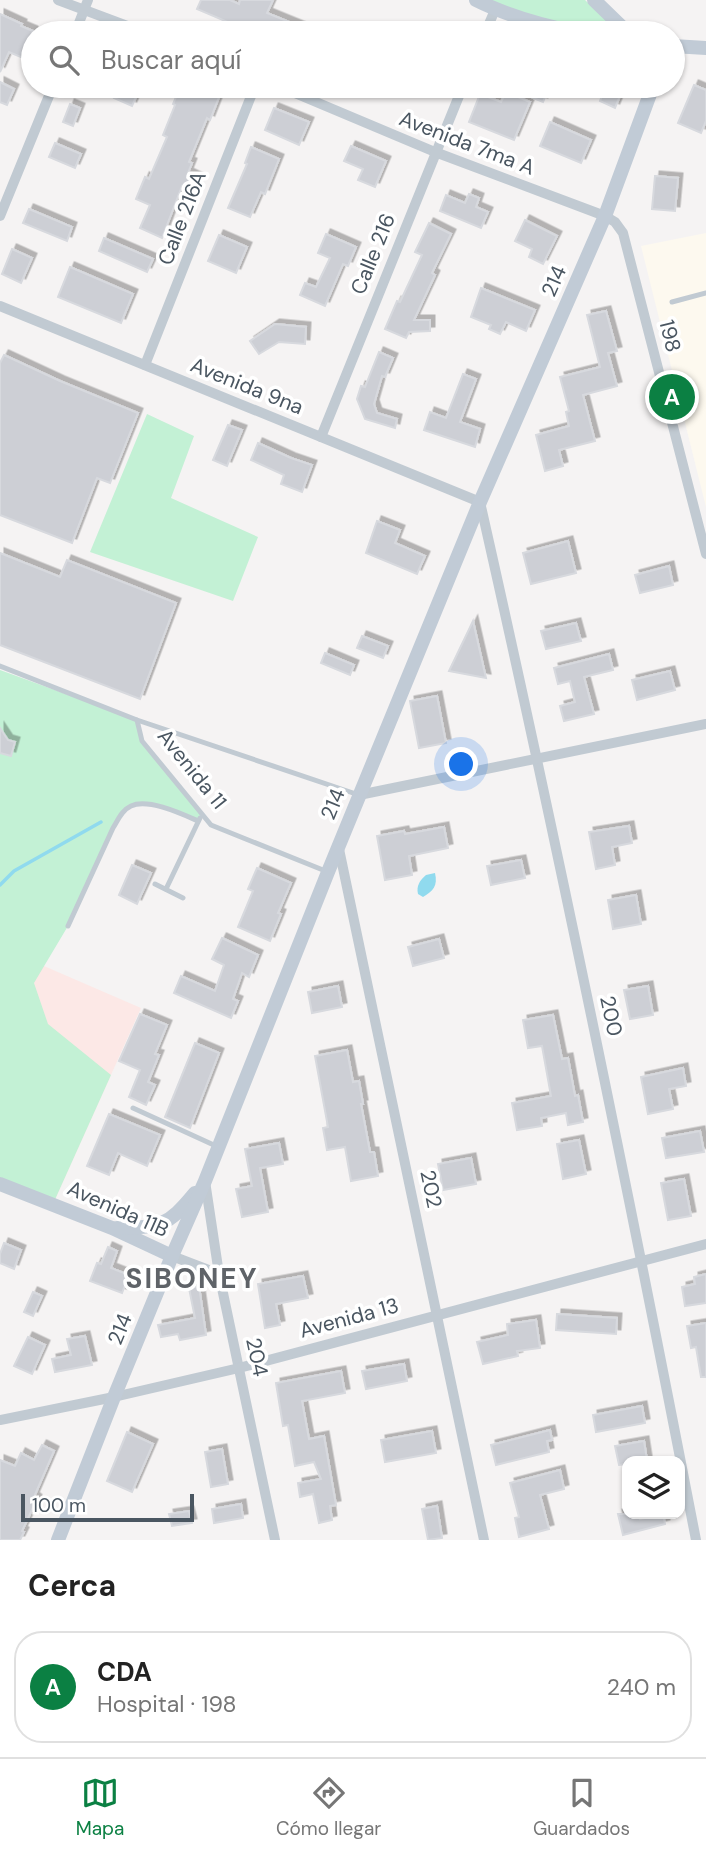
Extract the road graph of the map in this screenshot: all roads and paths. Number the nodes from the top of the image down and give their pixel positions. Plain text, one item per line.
1 (58, 0) edge
2 (476, 0) edge
3 (594, 0) edge
4 (86, 4) edge
5 (495, 10) junction
6 (80, 21) edge
7 (121, 21) edge
8 (490, 21) edge
9 (531, 21) edge
10 (616, 21) edge
11 (685, 47) edge
12 (706, 48) edge
13 (48, 98) edge
14 (249, 98) edge
15 (307, 98) edge
16 (458, 98) edge
17 (649, 98) edge
18 (435, 152) junction
19 (0, 216) edge
20 (605, 216) junction
21 (706, 293) edge
22 (672, 302) dead end
23 (0, 306) edge
24 (145, 365) junction
25 (321, 437) junction
26 (480, 502) junction
27 (706, 554) edge
28 (0, 666) edge
29 (137, 720) junction
30 (706, 724) edge
31 (538, 758) junction
32 (359, 795) junction
33 (200, 818) junction
34 (338, 847) junction
35 (328, 872) junction
36 (155, 884) dead end
37 (166, 890) junction
38 (183, 898) dead end
39 (68, 926) dead end
40 (133, 1108) dead end
41 (219, 1147) junction
42 (205, 1181) junction
43 (0, 1184) edge
44 (111, 1228) junction
45 (706, 1244) edge
46 (172, 1256) junction
47 (643, 1262) junction
48 (219, 1274) junction
49 (437, 1314) junction
50 (239, 1368) junction
51 (114, 1397) junction
52 (0, 1420) edge
53 (61, 1537) edge
54 (275, 1540) edge
55 (484, 1540) edge
56 (696, 1540) edge

1 - 4 street
2 - 5 street
3 - 10 street
4 - 6 street
4 - 7 street
5 - 8 street
5 - 9 street
11 - 12 street
13 - 19 street
14 - 24 street, Calle 216A
15 - 18 street, Avenida 7ma A
16 - 18 street, Calle 216
17 - 20 street, 214
18 - 20 street, Avenida 7ma A
18 - 25 street, Calle 216
20 - 26 street, 214
20 - 27 street, 198
21 - 22 lane
23 - 24 street, Avenida 9na
24 - 25 street, Avenida 9na
25 - 26 street, Avenida 9na
26 - 31 street, 200
26 - 32 street, 214
28 - 29 lane, Avenida 11
29 - 32 lane
29 - 33 lane, Avenida 11
30 - 31 street
31 - 32 street
31 - 47 street, 200
32 - 34 street, 214
33 - 35 lane, Avenida 11
33 - 37 lane
33 - 39 lane
34 - 35 street, 214
34 - 49 street, 202
35 - 41 street, 214
36 - 37 lane
37 - 38 lane
40 - 41 lane
41 - 42 street, 214
42 - 44 street
42 - 46 street, 214
42 - 48 street, 204
43 - 44 street, Avenida 11B
44 - 46 street, Avenida 11B
45 - 47 street, Avenida 13
46 - 48 street, Avenida 11B
46 - 51 street, 214
47 - 49 street, Avenida 13
47 - 56 street, 200
48 - 50 street, 204
49 - 50 street, Avenida 13
49 - 55 street, 202
50 - 51 street, Avenida 13
50 - 54 street, 204
51 - 52 street, Avenida 13
51 - 53 street, 214

